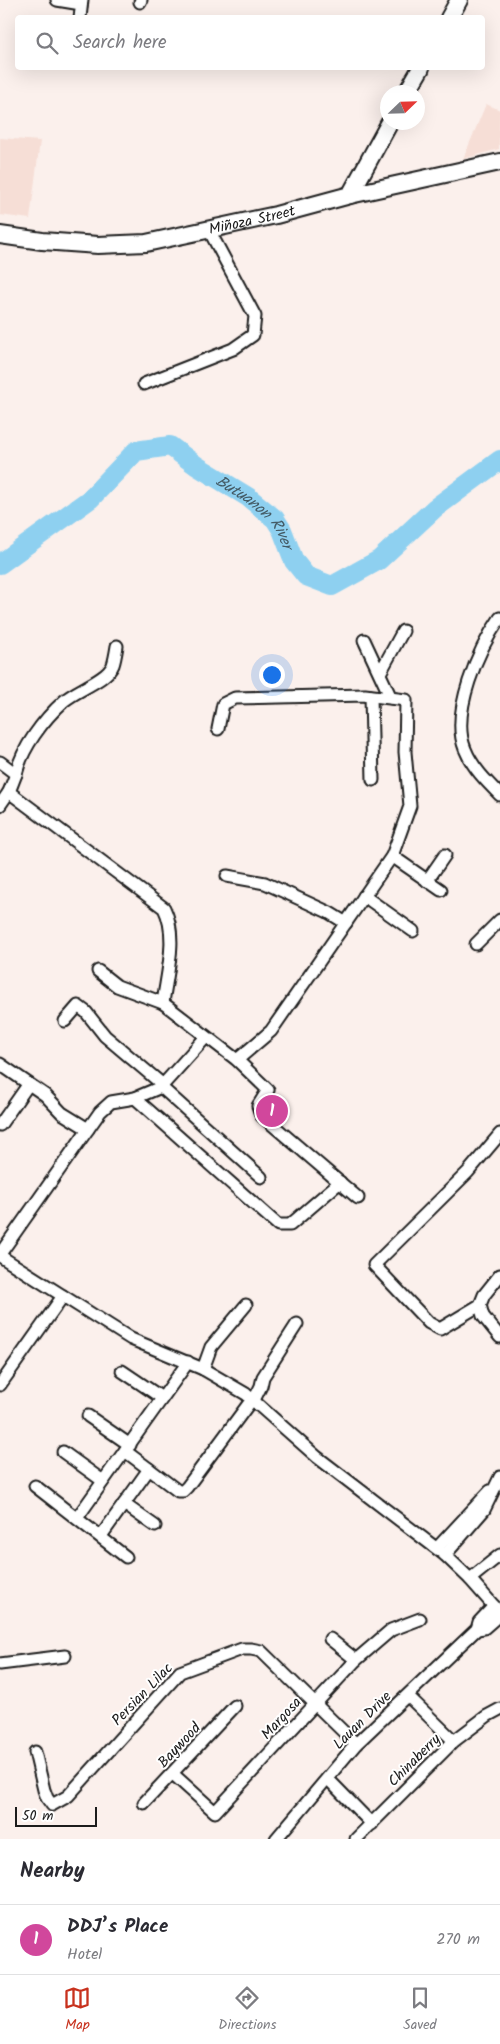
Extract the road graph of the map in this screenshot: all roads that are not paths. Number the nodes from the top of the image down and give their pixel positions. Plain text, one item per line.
1 (57, 0) edge
2 (459, 0) edge
3 (82, 2) edge
4 (80, 15) edge
5 (451, 15) edge
6 (420, 70) edge
7 (411, 85) edge
8 (386, 130) edge
9 (500, 162) edge
10 (350, 195) junction
11 (209, 230) junction
12 (0, 236) edge
13 (144, 384) dead end
14 (500, 618) edge
15 (403, 631) dead end
16 (364, 640) dead end
17 (117, 646) dead end
18 (380, 673) junction
19 (371, 696) junction
20 (391, 698) junction
21 (218, 729) dead end
22 (0, 762) edge
23 (16, 774) junction
24 (373, 780) dead end
25 (9, 792) junction
26 (500, 795) edge
27 (0, 806) edge
28 (445, 855) dead end
29 (392, 856) junction
30 (226, 876) dead end
31 (427, 881) junction
32 (441, 890) dead end
33 (364, 896) junction
34 (500, 920) edge
35 (346, 923) junction
36 (413, 931) dead end
37 (476, 944) dead end
38 (98, 971) dead end
39 (163, 1003) junction
40 (65, 1021) dead end
41 (206, 1037) junction
42 (237, 1060) junction
43 (0, 1064) edge
44 (28, 1085) junction
45 (162, 1086) junction
46 (135, 1098) junction
47 (0, 1125) edge
48 (88, 1130) junction
49 (500, 1134) edge
50 (261, 1177) dead end
51 (340, 1182) junction
52 (358, 1198) dead end
53 (0, 1255) edge
54 (500, 1275) edge
55 (64, 1296) junction
56 (246, 1305) dead end
57 (480, 1305) junction
58 (297, 1324) dead end
59 (500, 1337) edge
60 (188, 1362) junction
61 (202, 1369) junction
62 (122, 1371) dead end
63 (0, 1385) edge
64 (162, 1398) junction
65 (254, 1399) junction
66 (88, 1416) dead end
67 (127, 1448) junction
68 (63, 1452) dead end
69 (149, 1469) junction
70 (500, 1477) edge
71 (104, 1481) junction
72 (35, 1486) dead end
73 (124, 1504) junction
74 (77, 1518) junction
75 (155, 1526) dead end
76 (101, 1536) junction
77 (440, 1551) junction
78 (500, 1555) edge
79 (126, 1557) dead end
80 (470, 1579) junction
81 (498, 1611) edge
82 (420, 1619) dead end
83 (330, 1639) dead end
84 (64, 1656) dead end
85 (356, 1660) junction
86 (0, 1664) edge
87 (408, 1696) junction
88 (314, 1704) junction
89 (235, 1706) dead end
90 (500, 1709) edge
91 (454, 1741) junction
92 (356, 1744) junction
93 (35, 1752) dead end
94 (173, 1774) junction
95 (328, 1779) junction
96 (144, 1803) dead end
97 (372, 1824) junction
98 (276, 1839) edge
99 (356, 1839) edge

1 - 3 street
2 - 5 main road
3 - 4 street
6 - 7 main road
8 - 10 main road
9 - 10 main road, Miñoza Street
10 - 11 main road, Miñoza Street
11 - 12 main road, Miñoza Street
11 - 13 street
14 - 26 street
15 - 18 street
16 - 18 street
17 - 23 street
18 - 20 street
19 - 20 street
19 - 21 street
19 - 24 street
20 - 29 street
22 - 23 street
23 - 25 street
25 - 27 street
25 - 39 street
28 - 31 street
29 - 31 street
29 - 33 street
30 - 35 street
31 - 32 street
33 - 35 street
33 - 36 street
34 - 37 street
35 - 42 street
38 - 39 street
39 - 41 street
40 - 45 street
41 - 42 street
41 - 45 street
42 - 51 street
43 - 44 street
44 - 47 street
44 - 48 street
45 - 46 street
45 - 50 street
46 - 48 street
46 - 51 street
48 - 53 street
49 - 57 street
51 - 52 street
53 - 55 street
54 - 57 street
55 - 60 street
55 - 63 street
56 - 61 street
57 - 59 street
58 - 65 street
60 - 61 street
60 - 64 street
61 - 65 street
62 - 64 street
64 - 67 street
65 - 69 street
65 - 77 street
66 - 67 street
67 - 69 street
67 - 71 street
68 - 71 street
69 - 73 street
70 - 77 street
71 - 74 street
72 - 74 street
73 - 75 street
73 - 76 street
74 - 76 street
76 - 79 street
77 - 80 street
78 - 80 street
80 - 81 street
81 - 87 street, Lauan Drive
82 - 85 street, Margosa
83 - 85 street
84 - 86 street
85 - 88 street, Margosa
87 - 91 street
87 - 92 street, Lauan Drive
88 - 92 street, Persian Lilac
88 - 93 street, Persian Lilac
88 - 94 street, Margosa
89 - 94 street, Baywood
90 - 91 street, Chinaberry
91 - 97 street, Chinaberry
92 - 95 street, Lauan Drive
94 - 96 street, Baywood
95 - 97 street
95 - 98 street, Lauan Drive
97 - 99 street, Chinaberry

